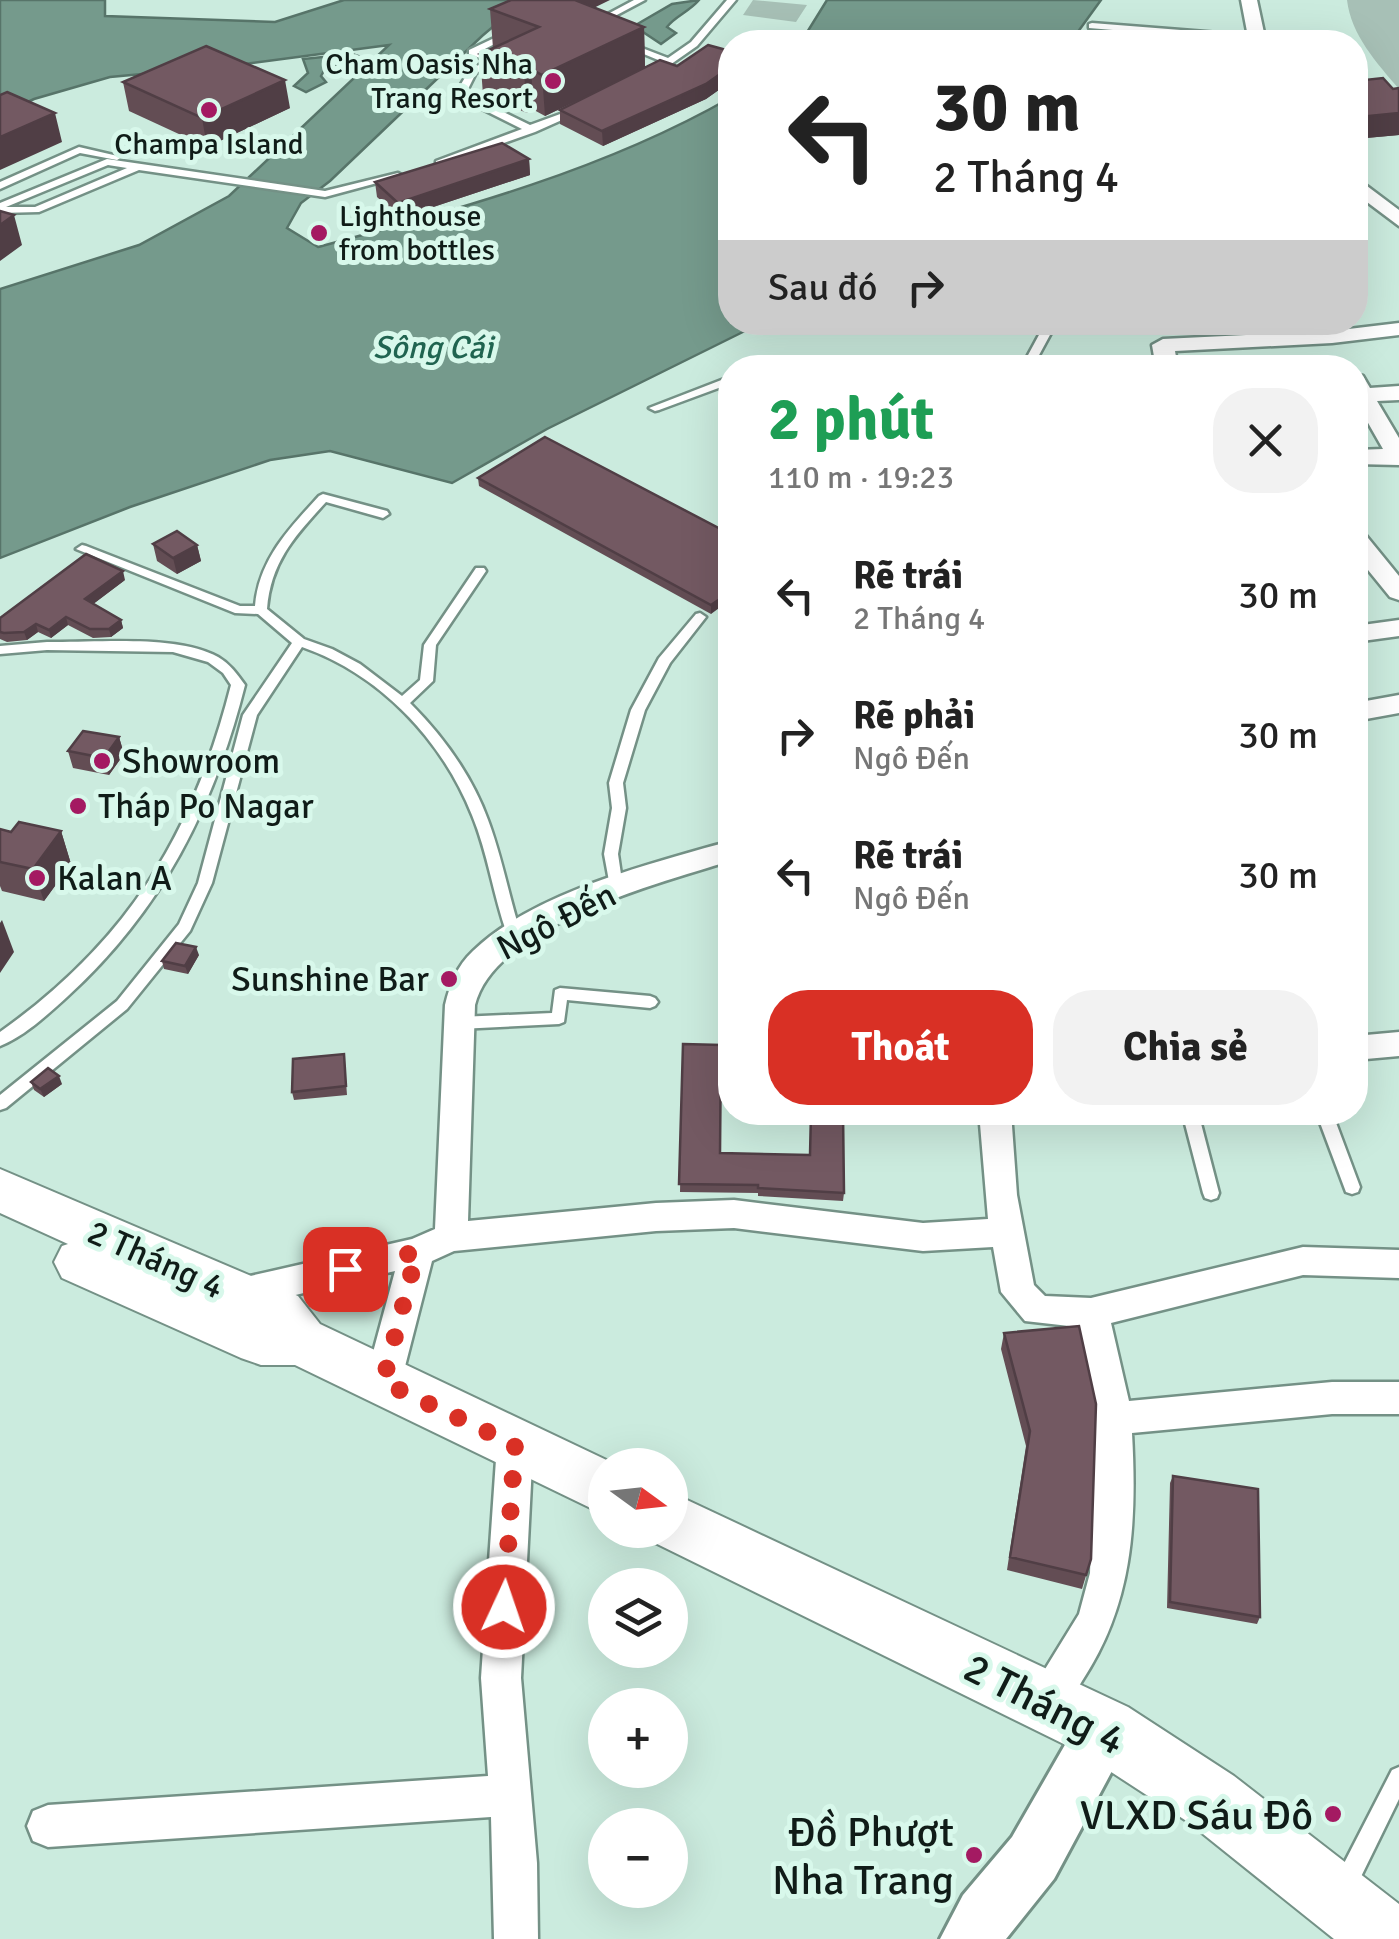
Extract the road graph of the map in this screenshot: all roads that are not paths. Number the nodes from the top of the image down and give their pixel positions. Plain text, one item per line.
1 (641, 0) edge
2 (732, 0) edge
3 (1249, 0) edge
4 (1092, 26) dead end
5 (525, 27) edge
6 (587, 29) edge
7 (1136, 30) edge
8 (1255, 30) edge
9 (609, 38) edge
10 (671, 62) junction
11 (638, 81) edge
12 (584, 108) edge
13 (532, 130) junction
14 (150, 166) junction
15 (424, 168) edge
16 (408, 173) edge
17 (0, 186) edge
18 (1368, 198) edge
19 (0, 208) edge
20 (1399, 220) edge
21 (1399, 329) edge
22 (1230, 344) junction
23 (1170, 355) edge
24 (1237, 355) edge
25 (718, 384) edge
26 (1368, 389) edge
27 (1399, 394) edge
28 (1368, 404) edge
29 (655, 408) dead end
30 (1368, 457) edge
31 (1399, 457) edge
32 (384, 514) dead end
33 (82, 549) dead end
34 (1368, 558) edge
35 (480, 571) dead end
36 (1399, 592) edge
37 (261, 610) junction
38 (700, 617) dead end
39 (1399, 628) edge
40 (1368, 632) edge
41 (299, 642) junction
42 (0, 650) edge
43 (401, 704) junction
44 (1399, 704) edge
45 (1368, 710) edge
46 (718, 855) edge
47 (616, 888) junction
48 (514, 934) junction
49 (650, 1002) dead end
50 (459, 1023) junction
51 (0, 1040) edge
52 (1399, 1044) edge
53 (1368, 1047) edge
54 (0, 1104) edge
55 (996, 1125) edge
56 (1193, 1125) edge
57 (1329, 1125) edge
58 (1352, 1188) dead end
59 (0, 1190) edge
60 (1211, 1193) dead end
61 (0, 1226) edge
62 (1008, 1232) junction
63 (451, 1238) junction
64 (417, 1252) junction
65 (1399, 1264) edge
66 (237, 1294) junction
67 (1092, 1314) junction
68 (300, 1341) junction
69 (383, 1382) junction
70 (1399, 1398) edge
71 (1116, 1418) junction
72 (515, 1445) junction
73 (588, 1480) edge
74 (688, 1529) edge
75 (1078, 1716) junction
76 (1399, 1777) edge
77 (508, 1794) junction
78 (48, 1826) dead end
79 (1338, 1897) junction
80 (978, 1928) edge
81 (516, 1939) edge
82 (1388, 1939) edge

1 - 6 lane
2 - 10 lane
3 - 8 street
4 - 7 lane
5 - 13 lane
9 - 10 lane
10 - 11 lane
12 - 13 lane
13 - 15 lane
14 - 16 lane
14 - 17 lane
14 - 19 lane
14 - 19 lane
18 - 20 street
21 - 22 street
22 - 23 street
22 - 24 street
25 - 29 lane
26 - 27 street
28 - 31 street
30 - 31 street
32 - 37 lane
33 - 37 lane
34 - 36 street
35 - 43 lane
37 - 41 lane
38 - 47 lane
39 - 40 street
41 - 43 lane
41 - 54 lane
42 - 51 lane
43 - 48 lane
44 - 45 street
46 - 47 street, Ngô Đến
47 - 48 street, Ngô Đến
48 - 50 street, Ngô Đến
49 - 50 lane
50 - 63 street, Ngô Đến
52 - 53 street
55 - 62 street
56 - 60 lane
57 - 58 lane
59 - 66 main road, 2 Tháng 4
61 - 68 main road, 2 Tháng 4
62 - 63 street
62 - 67 street
63 - 64 street
64 - 66 street
64 - 69 street
65 - 67 street
66 - 68 main road, 2 Tháng 4
67 - 71 street
68 - 69 main road, 2 Tháng 4
69 - 72 main road, 2 Tháng 4
70 - 71 street
71 - 75 street
72 - 73 main road, 2 Tháng 4
72 - 77 street
74 - 75 main road, 2 Tháng 4
75 - 79 main road, 2 Tháng 4
75 - 80 main road
76 - 79 lane
77 - 78 street
77 - 81 street
79 - 82 main road, 2 Tháng 4

